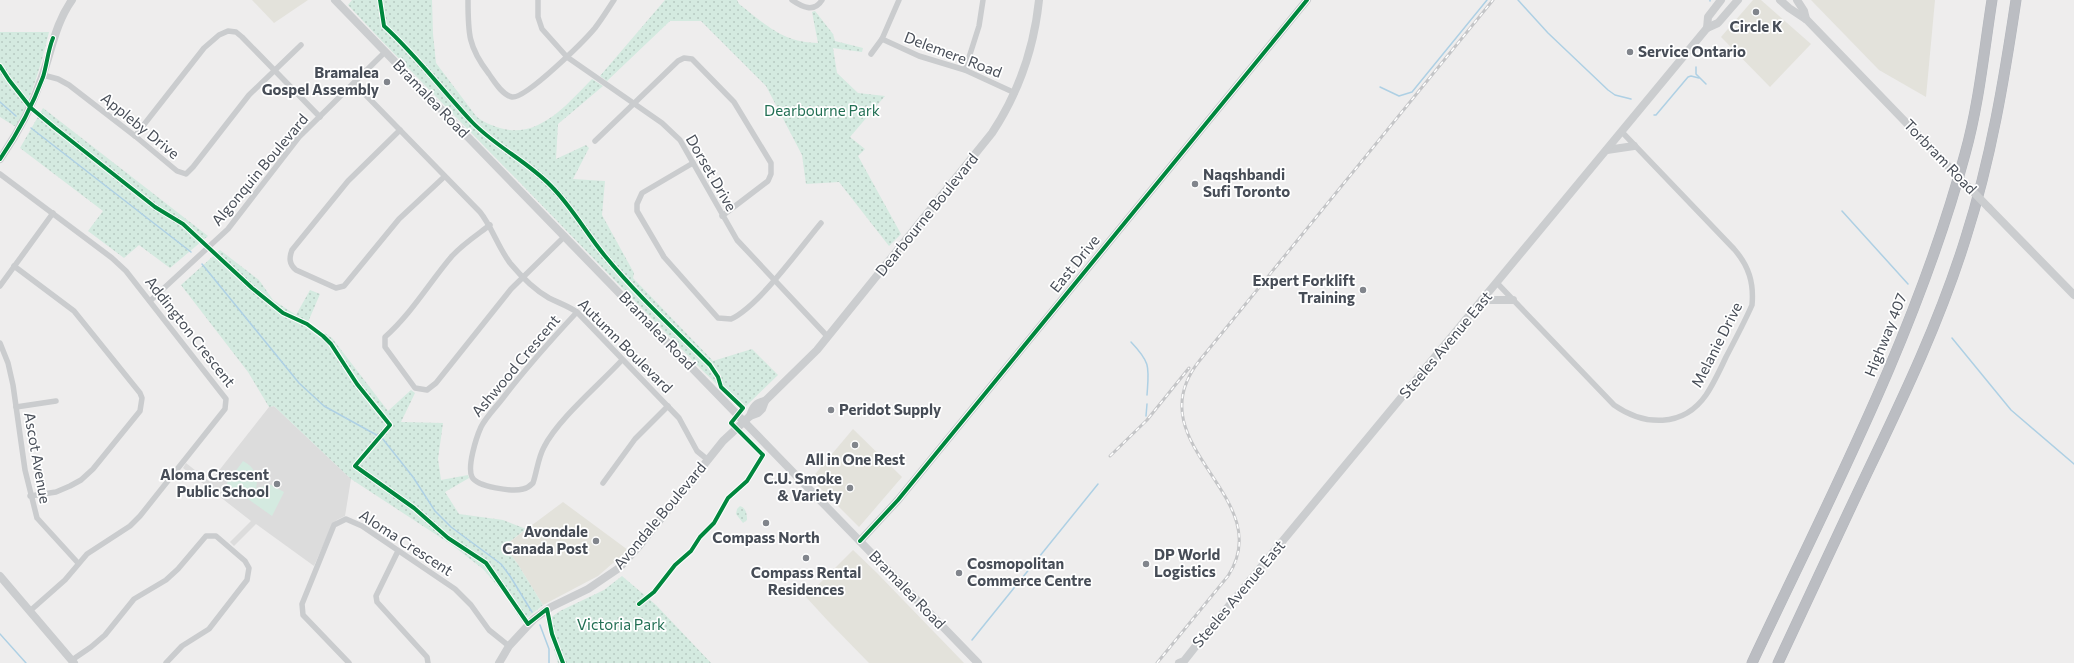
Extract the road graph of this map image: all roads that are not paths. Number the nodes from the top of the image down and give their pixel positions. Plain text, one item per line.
1 (72, 0) edge
2 (335, 0) edge
3 (468, 0) edge
4 (538, 0) edge
5 (614, 0) edge
6 (792, 0) edge
7 (822, 0) edge
8 (899, 0) edge
9 (983, 0) edge
10 (1039, 0) edge
11 (1307, 0) edge
12 (1721, 0) edge
13 (1738, 0) edge
14 (1780, 0) edge
15 (1797, 0) edge
16 (1992, 0) edge
17 (2016, 0) edge
18 (1806, 19) junction
19 (1707, 28) junction
20 (882, 39) junction
21 (301, 44) dead end
22 (385, 52) junction
23 (871, 54) dead end
24 (567, 56) junction
25 (276, 70) junction
26 (965, 70) junction
27 (43, 75) junction
28 (354, 83) junction
29 (1015, 93) junction
30 (634, 102) junction
31 (320, 117) junction
32 (400, 130) junction
33 (1622, 132) junction
34 (135, 136) junction
35 (595, 141) dead end
36 (1634, 146) junction
37 (1607, 150) junction
38 (0, 159) edge
39 (693, 163) junction
40 (0, 174) edge
41 (444, 177) junction
42 (53, 213) junction
43 (722, 216) junction
44 (821, 223) dead end
45 (490, 225) junction
46 (565, 236) junction
47 (14, 266) junction
48 (523, 277) junction
49 (773, 280) junction
50 (1496, 283) junction
51 (0, 286) edge
52 (2074, 295) edge
53 (1482, 300) junction
54 (1513, 300) junction
55 (150, 301) junction
56 (577, 312) junction
57 (828, 337) junction
58 (0, 343) edge
59 (622, 360) junction
60 (56, 401) dead end
61 (668, 406) junction
62 (16, 407) junction
63 (747, 419) junction
64 (708, 460) junction
65 (602, 483) dead end
66 (30, 496) junction
67 (860, 541) junction
68 (398, 551) junction
69 (78, 563) junction
70 (1, 579) edge
71 (31, 610) junction
72 (509, 646) junction
73 (73, 661) edge
74 (1182, 662) edge
75 (166, 663) edge
76 (349, 663) edge
77 (428, 663) edge
78 (499, 663) edge
79 (978, 663) edge
80 (1752, 663) edge
81 (1778, 663) edge

1 - 27 main road
2 - 22 main road, Bramalea Road
3 - 24 street
4 - 24 street, Dorset Drive
5 - 24 street
6 - 7 street
8 - 20 street
9 - 26 street
10 - 29 main road, Dearbourne Boulevard
11 - 67 main road, East Drive
12 - 19 main road, Steeles Avenue East
13 - 19 main road, Steeles Avenue East
14 - 18 main road, Torbram Road
15 - 18 main road, Torbram Road
16 - 80 highway, Highway 407
17 - 81 highway
18 - 52 main road, Torbram Road, bridge
19 - 33 main road, Steeles Avenue East
20 - 23 street
20 - 26 street, Delemere Road
21 - 25 street
22 - 28 street, Algonquin Boulevard
22 - 46 main road, Bramalea Road
24 - 30 street, Dorset Drive
25 - 31 street
25 - 34 street, Appleby Drive
25 - 34 street
26 - 29 street, Delemere Road
27 - 34 street, Appleby Drive
27 - 38 main road
28 - 31 street, Algonquin Boulevard
28 - 32 street, Autumn Boulevard
29 - 57 main road, Dearbourne Boulevard
30 - 35 street
30 - 39 street, Dorset Drive
30 - 43 street
31 - 55 street, Algonquin Boulevard
32 - 41 street, Autumn Boulevard
32 - 41 street
33 - 36 street, Melanie Drive
33 - 37 main road, Steeles Avenue East
36 - 37 main road
36 - 54 street, Melanie Drive
37 - 50 main road, Steeles Avenue East
39 - 43 street, Dorset Drive
39 - 49 street
40 - 42 street, Addington Crescent
41 - 45 street, Autumn Boulevard
42 - 47 street
42 - 55 street, Addington Crescent
43 - 49 street, Dorset Drive
44 - 49 street
45 - 48 street, Autumn Boulevard
45 - 48 street
46 - 48 street
46 - 63 main road, Bramalea Road
47 - 51 street
47 - 66 street
48 - 56 street, Autumn Boulevard
49 - 57 street, Dorset Drive
50 - 53 main road, Steeles Avenue East
50 - 54 street, Melanie Drive
53 - 54 main road
53 - 74 main road, Steeles Avenue East
55 - 69 street, Addington Crescent
56 - 59 street, Autumn Boulevard
56 - 59 street, Ashwood Crescent
57 - 63 main road, Dearbourne Boulevard
58 - 62 street, Ascot Avenue
59 - 61 street, Autumn Boulevard
60 - 62 street
61 - 64 street, Autumn Boulevard
61 - 65 street
62 - 66 street, Ascot Avenue
63 - 64 main road, Avondale Boulevard
63 - 67 main road, Bramalea Road
64 - 72 main road, Avondale Boulevard
66 - 69 street, Ascot Avenue
67 - 79 main road, Bramalea Road
68 - 72 street, Aloma Crescent
68 - 76 street, Aloma Crescent
68 - 77 street
69 - 71 street, Addington Crescent
70 - 71 main road
71 - 73 main road
72 - 78 main road, Avondale Boulevard
73 - 75 street

